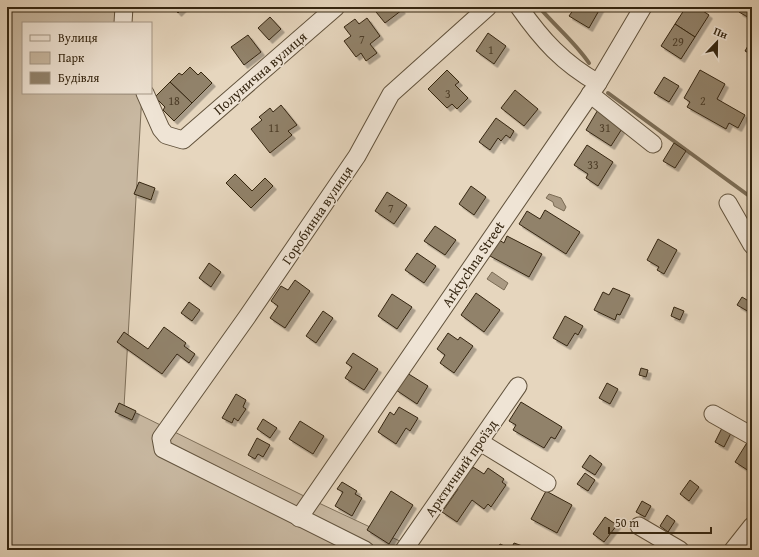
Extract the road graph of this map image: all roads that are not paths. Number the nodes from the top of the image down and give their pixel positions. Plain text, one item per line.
1 (124, 7) edge
2 (336, 7) edge
3 (488, 7) edge
4 (519, 7) edge
5 (643, 7) edge
6 (123, 22) edge
7 (594, 88) junction
8 (145, 94) edge
9 (653, 144) dead end
10 (728, 203) dead end
11 (752, 245) edge
12 (518, 386) dead end
13 (713, 414) dead end
14 (752, 436) edge
15 (480, 442) junction
16 (547, 483) dead end
17 (299, 518) junction
18 (639, 526) dead end
19 (752, 526) edge
20 (365, 550) edge
21 (404, 550) edge
22 (680, 550) edge
23 (733, 550) edge

1 - 6 street
2 - 8 street, Полунична вулиця
3 - 17 street, Горобинна вулиця
4 - 7 street
5 - 7 street, Arktychna Street
7 - 9 street
7 - 17 street, Arktychna Street
10 - 11 street
12 - 15 street, Арктичний проїзд
13 - 14 street
15 - 16 street
15 - 21 street, Арктичний проїзд
17 - 20 street
18 - 22 street
19 - 23 street

